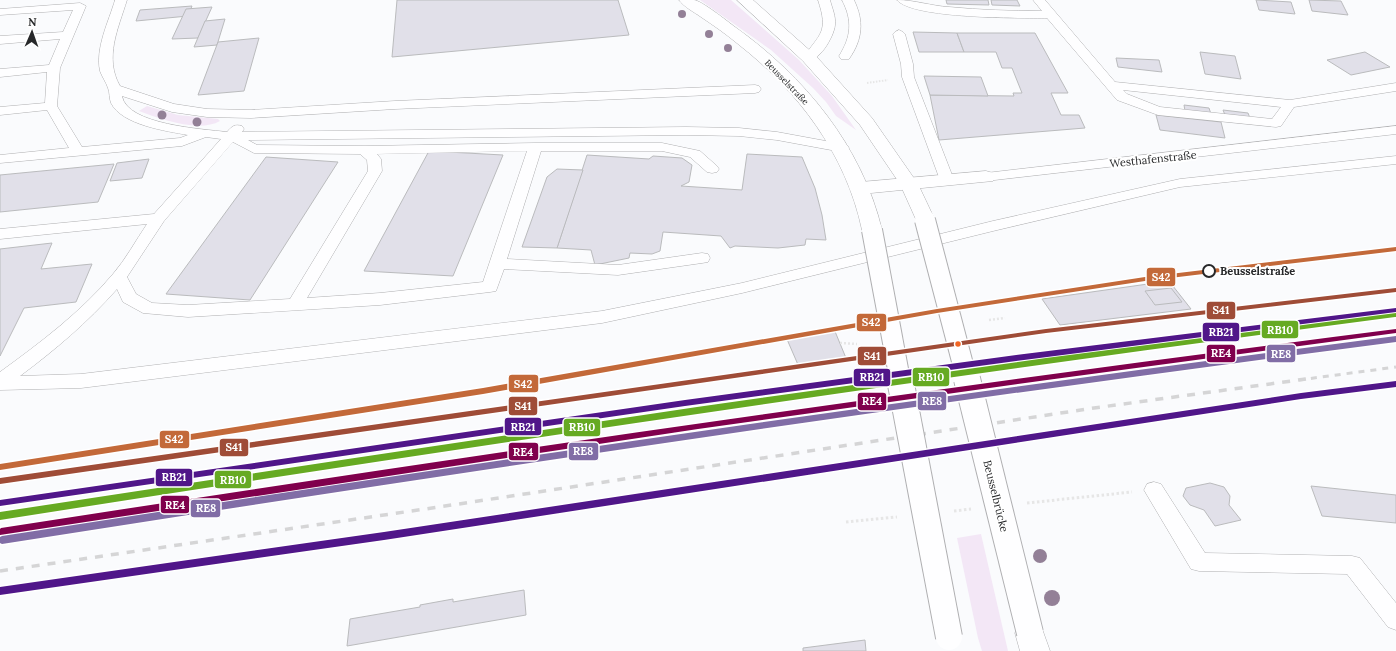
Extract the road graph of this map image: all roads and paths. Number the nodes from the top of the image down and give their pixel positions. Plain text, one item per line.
1 (121, 0) edge
2 (686, 0) edge
3 (744, 0) edge
4 (824, 0) edge
5 (848, 0) edge
6 (903, 0) edge
7 (1039, 0) edge
8 (0, 12) edge
9 (1050, 15) junction
10 (899, 34) dead end
11 (69, 35) junction
12 (0, 40) edge
13 (845, 56) dead end
14 (809, 58) junction
15 (54, 68) junction
16 (0, 73) edge
17 (879, 82) dead end
18 (866, 84) dead end
19 (1113, 87) junction
20 (1396, 88) edge
21 (115, 89) junction
22 (755, 89) dead end
23 (51, 106) junction
24 (1288, 108) junction
25 (0, 111) edge
26 (252, 114) junction
27 (1396, 130) edge
28 (205, 134) junction
29 (231, 136) junction
30 (536, 147) junction
31 (842, 148) junction
32 (364, 150) junction
33 (77, 151) junction
34 (0, 159) edge
35 (1396, 160) edge
36 (712, 169) dead end
37 (986, 177) joint
38 (947, 180) junction
39 (909, 184) junction
40 (861, 188) junction
41 (159, 218) junction
42 (0, 234) edge
43 (702, 258) dead end
44 (497, 264) junction
45 (119, 277) junction
46 (295, 305) junction
47 (1005, 318) dead end
48 (989, 320) dead end
49 (840, 343) dead end
50 (857, 344) dead end
51 (0, 382) edge
52 (1154, 490) dead end
53 (1396, 620) edge
54 (1033, 642) edge
55 (951, 644) edge

1 - 21 lane
2 - 31 main road, Beusselstraße
3 - 14 main road
4 - 14 lane
5 - 13 lane
6 - 9 lane
7 - 9 lane
8 - 11 lane
9 - 19 lane
10 - 38 lane
11 - 12 lane
11 - 15 lane
14 - 39 main road
15 - 16 lane
15 - 23 lane
17 - 18 path
19 - 24 lane
19 - 24 lane
20 - 24 lane
21 - 26 lane
21 - 28 lane
22 - 26 lane
23 - 25 lane
23 - 33 lane
26 - 29 lane
27 - 37 lane, Westhafenstraße
28 - 29 lane
28 - 33 lane
29 - 31 lane
29 - 32 lane
29 - 41 lane
30 - 32 lane
30 - 36 lane
30 - 44 lane
31 - 40 main road, Beusselstraße
32 - 46 lane
33 - 34 lane
35 - 51 lane
37 - 38 main road, Westhafenstraße
38 - 39 main road, Westhafenstraße
39 - 40 main road
39 - 54 main road, Beusselbrücke, bridge
40 - 55 main road, Beusselstraße, bridge
41 - 42 lane
41 - 45 lane
43 - 44 lane
44 - 46 lane
45 - 46 lane
45 - 51 lane
47 - 48 path
49 - 50 path
52 - 53 lane

